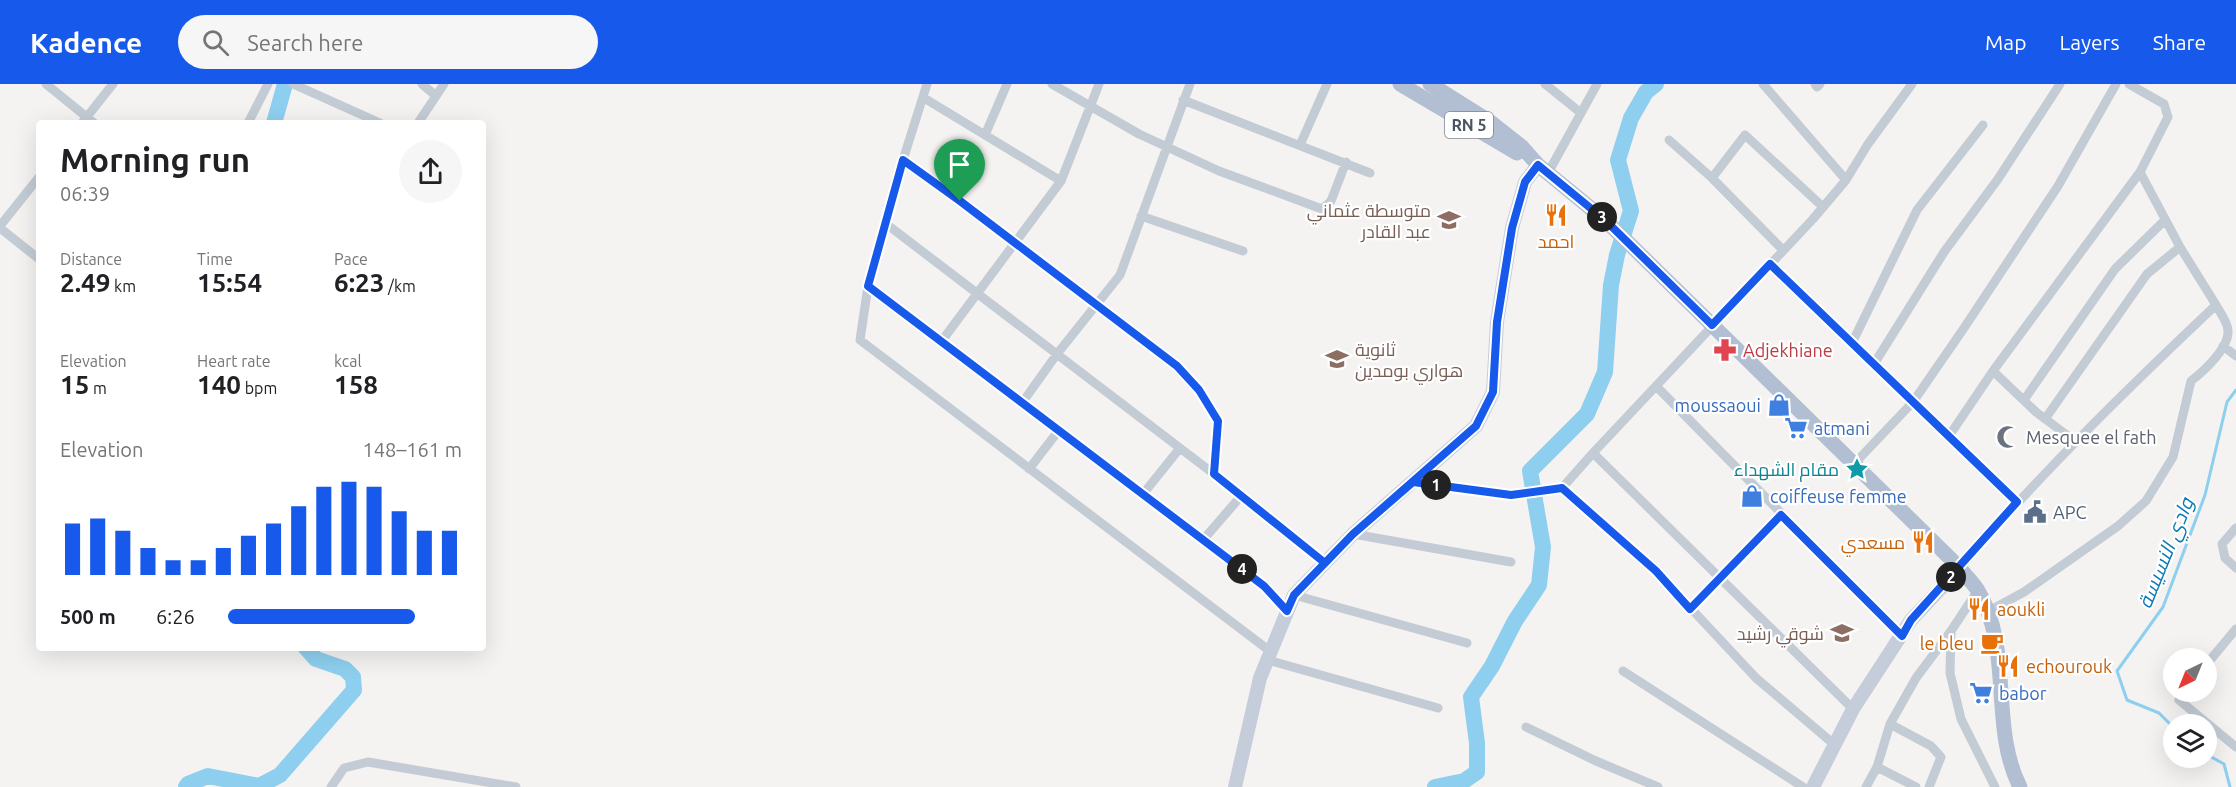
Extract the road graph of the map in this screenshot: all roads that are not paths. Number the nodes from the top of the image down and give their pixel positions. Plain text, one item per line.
1 (46, 84) edge
2 (113, 84) edge
3 (268, 84) edge
4 (292, 84) edge
5 (422, 84) edge
6 (444, 84) edge
7 (927, 84) edge
8 (1007, 84) edge
9 (1052, 84) edge
10 (1099, 84) edge
11 (1190, 84) edge
12 (1327, 84) edge
13 (1400, 84) edge
14 (1430, 84) edge
15 (1545, 84) edge
16 (1597, 84) edge
17 (1763, 84) edge
18 (1815, 84) edge
19 (1820, 84) edge
20 (1912, 84) edge
21 (2060, 84) edge
22 (2116, 84) edge
23 (2130, 84) edge
24 (436, 96) junction
25 (924, 98) junction
26 (1183, 100) junction
27 (1089, 106) junction
28 (1581, 113) junction
29 (87, 120) edge
30 (89, 120) edge
31 (250, 120) edge
32 (373, 120) edge
33 (420, 120) edge
34 (1983, 125) dead end
35 (985, 135) junction
36 (1669, 140) dead end
37 (1300, 145) junction
38 (1166, 146) junction
39 (903, 160) junction
40 (1346, 162) junction
41 (1543, 169) junction
42 (2140, 172) junction
43 (1370, 173) dead end
44 (1712, 178) junction
45 (1846, 180) junction
46 (36, 181) edge
47 (1061, 182) junction
48 (1823, 207) junction
49 (1141, 216) junction
50 (2165, 220) junction
51 (885, 223) junction
52 (0, 227) edge
53 (1016, 242) junction
54 (2180, 247) junction
55 (1783, 250) junction
56 (1243, 251) dead end
57 (36, 257) edge
58 (1770, 264) junction
59 (868, 286) junction
60 (977, 293) junction
61 (1098, 304) junction
62 (2216, 305) junction
63 (1712, 325) junction
64 (941, 342) junction
65 (1852, 343) junction
66 (2223, 346) junction
67 (1057, 354) junction
68 (2236, 356) edge
69 (1874, 364) junction
70 (1993, 371) junction
71 (1656, 386) junction
72 (2024, 400) junction
73 (1913, 402) junction
74 (1022, 403) junction
75 (2045, 419) junction
76 (1059, 430) junction
77 (1949, 436) junction
78 (2076, 442) junction
79 (1180, 448) junction
80 (1593, 453) junction
81 (1854, 464) junction
82 (1029, 469) junction
83 (1214, 474) junction
84 (1413, 482) junction
85 (1562, 488) junction
86 (1143, 494) junction
87 (1241, 496) junction
88 (2017, 502) junction
89 (1781, 515) junction
90 (2236, 528) edge
91 (1353, 534) junction
92 (1203, 540) junction
93 (1511, 562) dead end
94 (1325, 563) junction
95 (1960, 568) junction
96 (2236, 568) edge
97 (1720, 579) junction
98 (1978, 590) junction
99 (1294, 595) junction
100 (1690, 609) junction
101 (1287, 611) junction
102 (1987, 612) junction
103 (2236, 629) edge
104 (1952, 632) junction
105 (1902, 636) junction
106 (1467, 643) dead end
107 (2217, 652) edge
108 (1269, 656) junction
109 (1623, 671) dead end
110 (2181, 702) edge
111 (1438, 708) dead end
112 (1853, 709) junction
113 (1890, 724) junction
114 (1526, 727) dead end
115 (1836, 746) junction
116 (2236, 747) edge
117 (1876, 766) junction
118 (2016, 785) edge
119 (331, 787) edge
120 (516, 787) edge
121 (1235, 787) edge
122 (1658, 787) edge
123 (1803, 787) edge
124 (1814, 787) edge
125 (1866, 787) edge
126 (1916, 787) edge
127 (1929, 787) edge
128 (1995, 787) edge

1 - 29 street
2 - 30 street
3 - 31 street
4 - 32 street
5 - 24 street
6 - 24 street
7 - 25 street
8 - 35 street
9 - 27 street
10 - 27 street
11 - 26 street
12 - 37 street
13 - 41 main road, RN 5
14 - 41 main road, RN 5
15 - 28 street
16 - 28 street
17 - 45 street
18 - 19 street
20 - 45 street
21 - 69 street
22 - 73 street
23 - 42 street
24 - 33 street
25 - 35 street
25 - 39 street
26 - 37 street
26 - 38 street
27 - 38 street
27 - 47 street
28 - 41 street
34 - 65 street
35 - 47 street
36 - 44 street
37 - 40 street
38 - 40 street
38 - 49 street
39 - 51 street
39 - 53 street
40 - 43 street
41 - 63 main road, RN 5
41 - 84 street
42 - 50 street
42 - 70 street
44 - 48 street
44 - 55 street
45 - 48 street
46 - 52 street
47 - 53 street
48 - 55 street
49 - 56 street
49 - 61 street
50 - 54 street
50 - 72 street
51 - 59 street
51 - 60 street
52 - 57 street
53 - 60 street
53 - 61 street
54 - 62 street
54 - 75 street
55 - 58 street
58 - 63 street
58 - 65 street
59 - 64 street
59 - 82 street
60 - 64 street
60 - 67 street
61 - 67 street
61 - 83 street
62 - 66 street
62 - 78 street
63 - 71 street
63 - 81 main road, RN 5
64 - 74 street
65 - 69 street
66 - 68 street
66 - 102 street
67 - 74 street
67 - 79 street
69 - 73 street
70 - 72 street
70 - 77 street
71 - 80 street
71 - 89 street
72 - 75 street
73 - 77 street
73 - 81 street
74 - 76 street
75 - 78 street
76 - 82 street
76 - 86 street
77 - 88 street
78 - 88 street
79 - 83 street
79 - 86 street
80 - 85 street
80 - 97 street
81 - 95 main road, RN 5
82 - 108 street
83 - 87 street
84 - 85 street
84 - 91 street
85 - 100 street
86 - 92 street
87 - 92 street
87 - 94 street
88 - 95 street
89 - 97 street
89 - 105 street
90 - 96 street
91 - 93 street
91 - 94 street
92 - 101 street
94 - 99 street
95 - 98 main road, RN 5
95 - 105 street
97 - 100 street
97 - 112 street
98 - 102 main road, RN 5
98 - 104 street
99 - 101 street
99 - 106 street
100 - 115 street
101 - 108 street
102 - 118 main road, RN 5
103 - 107 street
104 - 113 street
104 - 128 street
105 - 112 street
108 - 111 street
108 - 121 street
109 - 123 street
110 - 116 street
112 - 115 street
113 - 117 street
113 - 127 street
114 - 122 street
115 - 124 street
117 - 125 street
117 - 126 street
119 - 120 street

